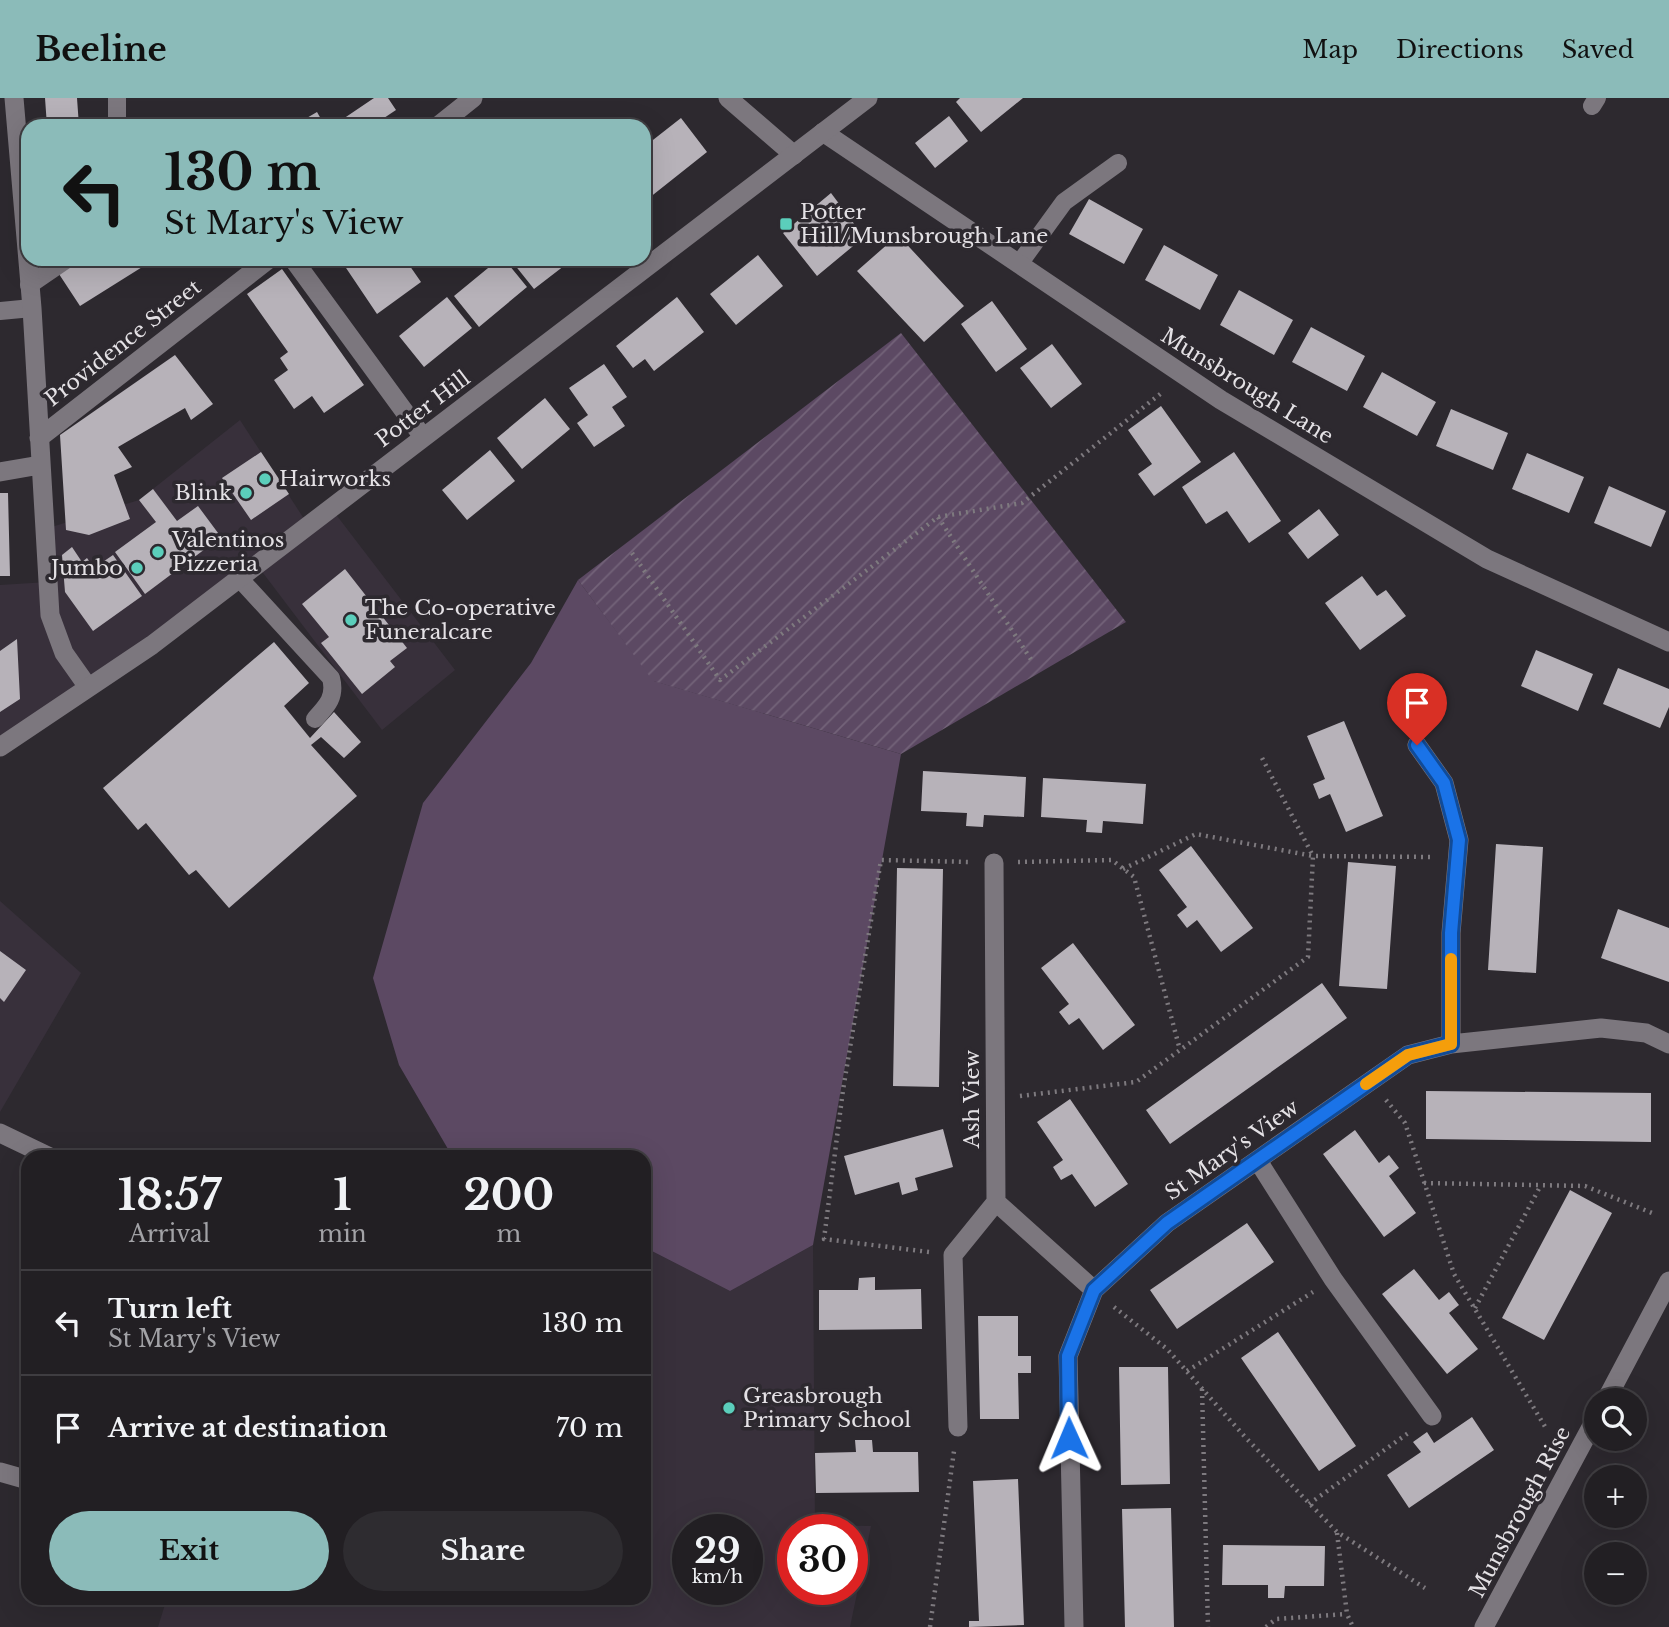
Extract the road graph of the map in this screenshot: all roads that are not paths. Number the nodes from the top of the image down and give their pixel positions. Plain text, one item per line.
1 (14, 98) edge
2 (117, 98) edge
3 (473, 98) edge
4 (728, 98) edge
5 (868, 98) edge
6 (117, 119) edge
7 (447, 119) edge
8 (823, 132) junction
9 (794, 155) junction
10 (1118, 163) dead end
11 (21, 185) edge
12 (651, 264) edge
13 (1019, 264) junction
14 (27, 266) edge
15 (57, 266) edge
16 (260, 266) edge
17 (298, 266) edge
18 (648, 266) edge
19 (29, 285) junction
20 (32, 308) junction
21 (0, 311) edge
22 (423, 437) junction
23 (39, 438) junction
24 (40, 465) junction
25 (0, 472) edge
26 (239, 579) junction
27 (1669, 642) edge
28 (88, 687) junction
29 (315, 719) dead end
30 (1417, 745) dead end
31 (0, 747) edge
32 (994, 863) road end
33 (1451, 1044) junction
34 (1669, 1045) edge
35 (0, 1133) edge
36 (35, 1150) edge
37 (1258, 1161) junction
38 (996, 1202) junction
39 (1669, 1281) edge
40 (1094, 1290) junction
41 (1663, 1309) edge
42 (1614, 1388) edge
43 (1432, 1416) road end
44 (958, 1427) road end
45 (1584, 1440) edge
46 (0, 1472) edge
47 (21, 1478) edge
48 (1073, 1627) edge
49 (1484, 1627) edge

1 - 11 street
2 - 6 lane
3 - 7 street
4 - 9 street
5 - 8 street, Potter Hill
8 - 9 street, Potter Hill
8 - 13 street, Munsbrough Lane
9 - 12 street, Potter Hill
10 - 13 lane
13 - 27 street, Munsbrough Lane
14 - 19 street
15 - 19 lane
16 - 23 street, Providence Street
17 - 22 street
18 - 22 street, Potter Hill
19 - 20 street
20 - 21 lane
20 - 23 street
22 - 26 street, Potter Hill
23 - 24 street
24 - 25 street
24 - 28 street
26 - 28 street, Potter Hill
26 - 29 lane
28 - 31 street, Potter Hill
30 - 33 street
32 - 38 street, Ash View
33 - 34 street, St Mary's View
33 - 37 street, St Mary's View
35 - 36 street
37 - 40 street, St Mary's View
37 - 43 street
38 - 40 street
38 - 44 street
39 - 41 street
40 - 48 street, St Mary's View
41 - 42 street
45 - 49 street, Munsbrough Rise
46 - 47 street

